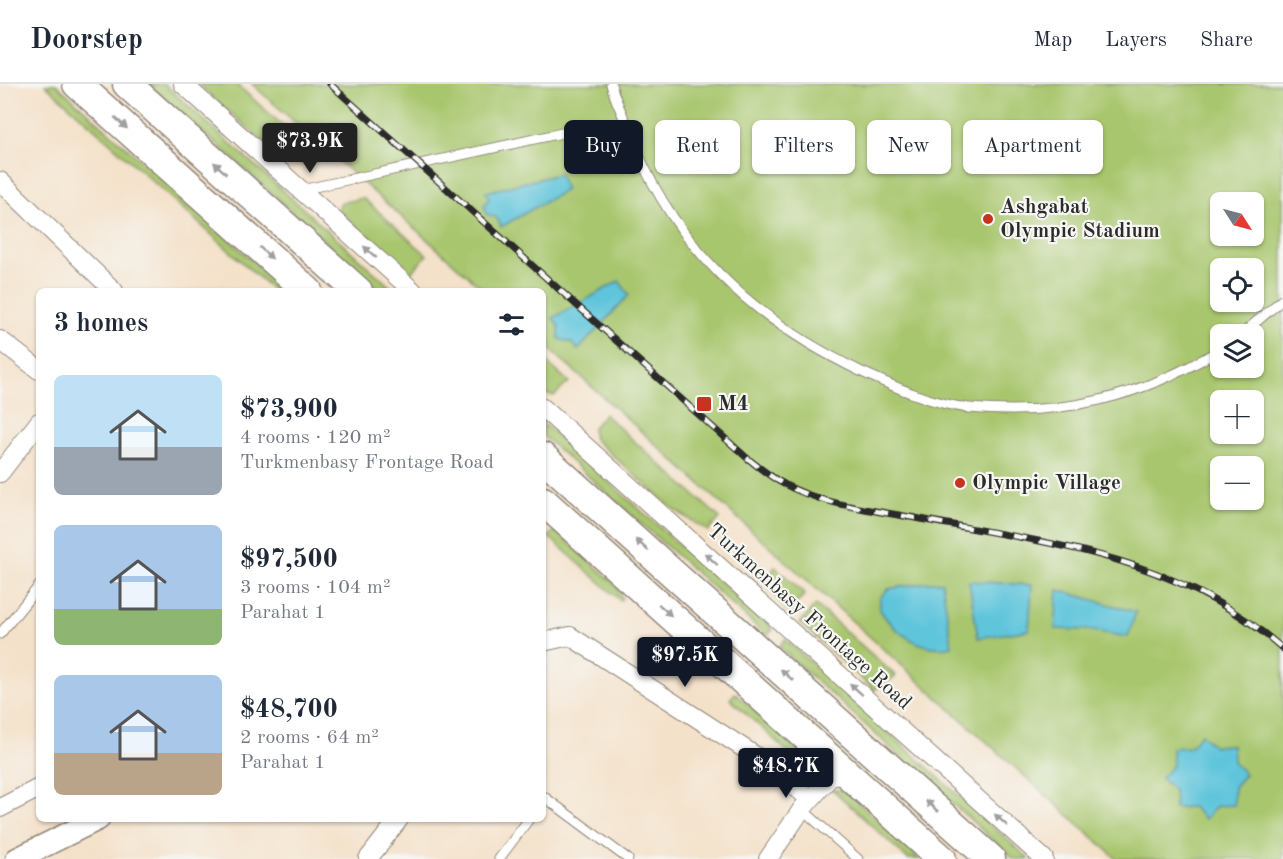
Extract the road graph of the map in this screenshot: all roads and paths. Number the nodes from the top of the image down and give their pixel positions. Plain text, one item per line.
1 (77, 84) edge
2 (127, 84) edge
3 (183, 84) edge
4 (611, 84) edge
5 (564, 133) edge
6 (0, 181) edge
7 (301, 190) junction
8 (111, 288) edge
9 (305, 288) edge
10 (355, 288) edge
11 (410, 288) edge
12 (1283, 299) edge
13 (1254, 324) edge
14 (0, 340) edge
15 (1210, 355) edge
16 (36, 368) edge
17 (546, 411) edge
18 (36, 426) edge
19 (546, 460) edge
20 (0, 474) edge
21 (546, 504) edge
22 (36, 590) edge
23 (0, 634) edge
24 (546, 641) edge
25 (839, 767) junction
26 (36, 790) edge
27 (546, 799) edge
28 (806, 804) junction
29 (0, 808) edge
30 (92, 822) edge
31 (397, 822) edge
32 (527, 822) edge
33 (17, 859) edge
34 (368, 859) edge
35 (499, 859) edge
36 (628, 859) edge
37 (768, 859) edge
38 (858, 859) edge
39 (942, 859) edge
40 (991, 859) edge
41 (1044, 859) edge

1 -> 9 main road
10 -> 2 main road
3 - 7 street
4 - 15 lane
5 - 7 lane
6 - 8 street
11 -> 7 street
12 - 13 lane
14 - 16 street
41 -> 17 street, Turkmenbasy Frontage Road
18 - 20 street
40 -> 19 main road
21 -> 25 main road
22 - 23 lane
24 - 28 street
25 - 28 street
25 - 39 main road
26 - 29 street
27 - 36 lane
28 - 37 street
28 - 38 lane
30 - 33 street
31 - 34 street
32 - 35 lane

